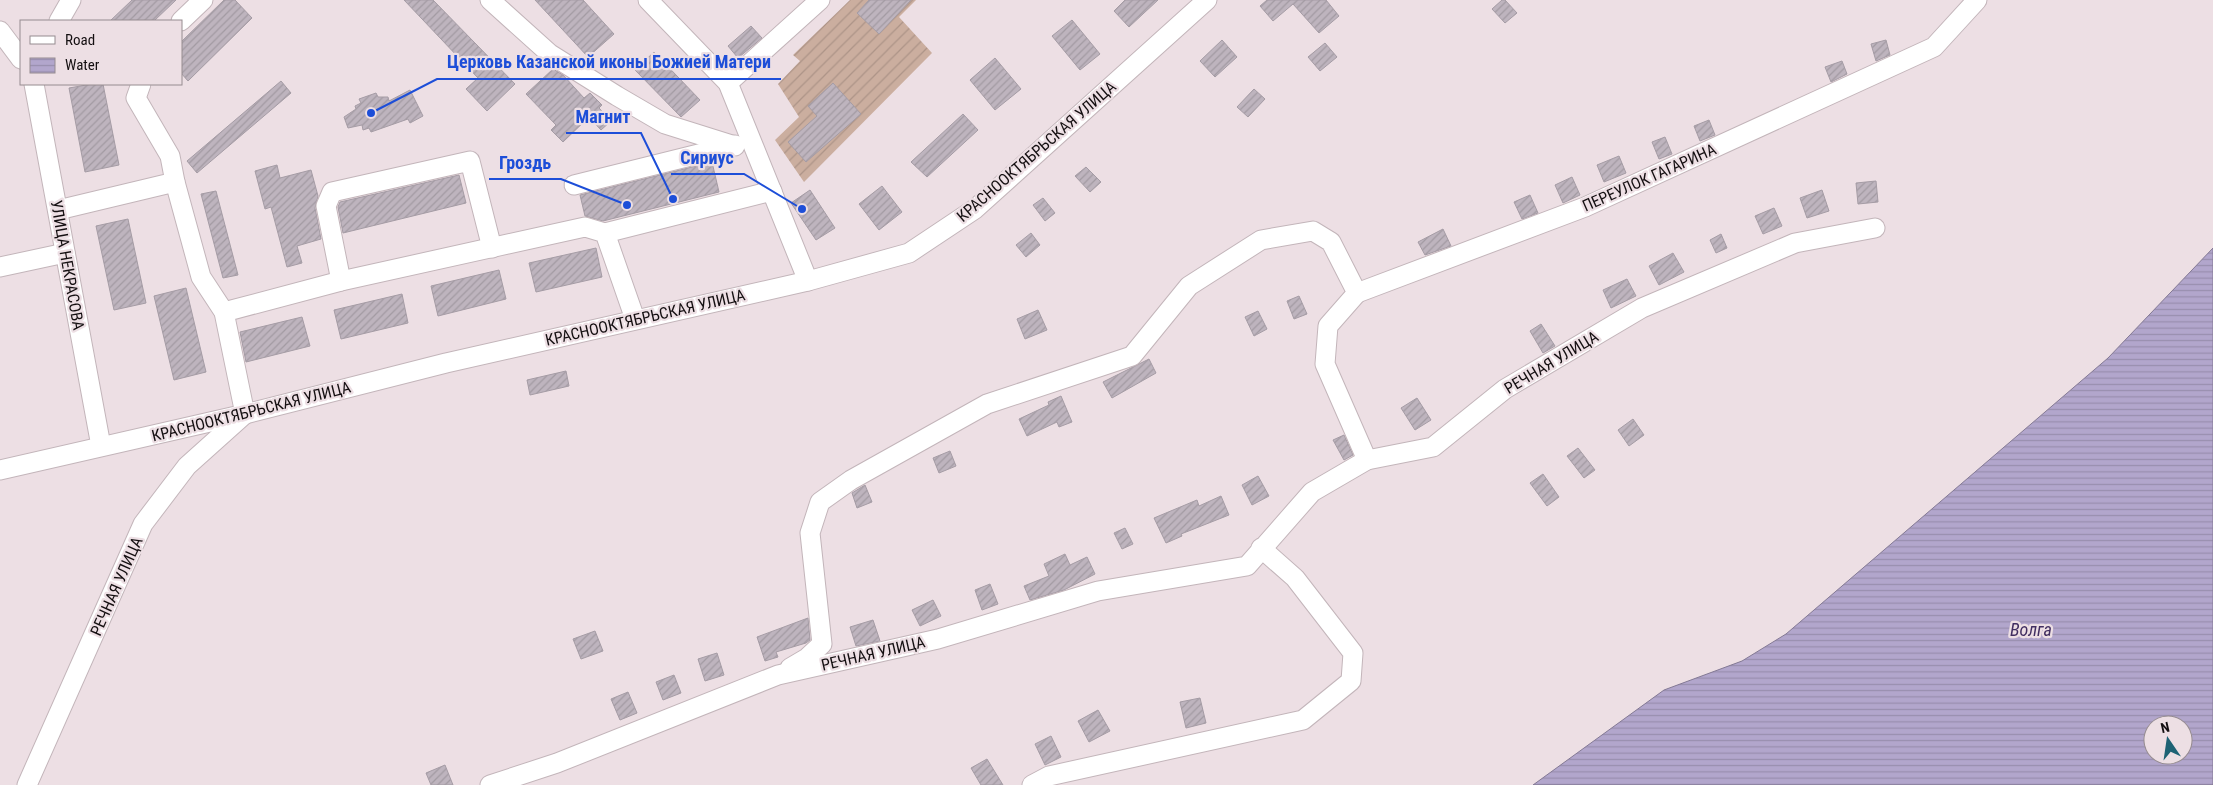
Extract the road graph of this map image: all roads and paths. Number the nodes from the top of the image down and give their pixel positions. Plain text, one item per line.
1 (70, 0) edge
2 (202, 0) edge
3 (648, 0) edge
4 (820, 0) edge
5 (1207, 0) edge
6 (1978, 0) edge
7 (494, 2) edge
8 (60, 20) edge
9 (182, 21) edge
10 (0, 32) edge
11 (20, 57) edge
12 (728, 83) junction
13 (34, 85) edge
14 (141, 85) edge
15 (743, 143) junction
16 (175, 182) junction
17 (574, 186) dead end
18 (772, 191) junction
19 (58, 210) junction
20 (1875, 228) dead end
21 (605, 233) junction
22 (492, 248) junction
23 (65, 253) junction
24 (0, 266) edge
25 (341, 281) junction
26 (808, 281) junction
27 (1357, 293) junction
28 (224, 312) junction
29 (635, 319) junction
30 (245, 414) junction
31 (101, 446) junction
32 (1367, 460) junction
33 (0, 470) edge
34 (1261, 548) junction
35 (778, 675) junction
36 (27, 785) edge
37 (490, 785) edge
38 (1032, 785) edge

1 - 8 street
2 - 9 street
3 - 12 street
4 - 12 street
5 - 26 street, КРАСНООКТЯБРЬСКАЯ УЛИЦА
6 - 27 street, ПЕРЕУЛОК ГАГАРИНА
7 - 15 street
10 - 11 street
12 - 15 street
13 - 19 street, УЛИЦА НЕКРАСОВА
14 - 16 street
15 - 17 street
15 - 18 street
16 - 19 street
16 - 28 street
18 - 21 street
18 - 26 street
19 - 23 street, УЛИЦА НЕКРАСОВА
20 - 32 street, РЕЧНАЯ УЛИЦА
21 - 22 street
21 - 29 street
22 - 25 street
22 - 25 street
23 - 24 street
23 - 31 street, УЛИЦА НЕКРАСОВА
25 - 28 street
26 - 29 street, КРАСНООКТЯБРЬСКАЯ УЛИЦА
27 - 32 street
27 - 35 street
28 - 30 street
29 - 30 street, КРАСНООКТЯБРЬСКАЯ УЛИЦА
30 - 31 street, КРАСНООКТЯБРЬСКАЯ УЛИЦА
30 - 36 street, РЕЧНАЯ УЛИЦА
31 - 33 street, КРАСНООКТЯБРЬСКАЯ УЛИЦА
32 - 34 street, РЕЧНАЯ УЛИЦА
34 - 35 street, РЕЧНАЯ УЛИЦА
34 - 38 street
35 - 37 street, РЕЧНАЯ УЛИЦА

